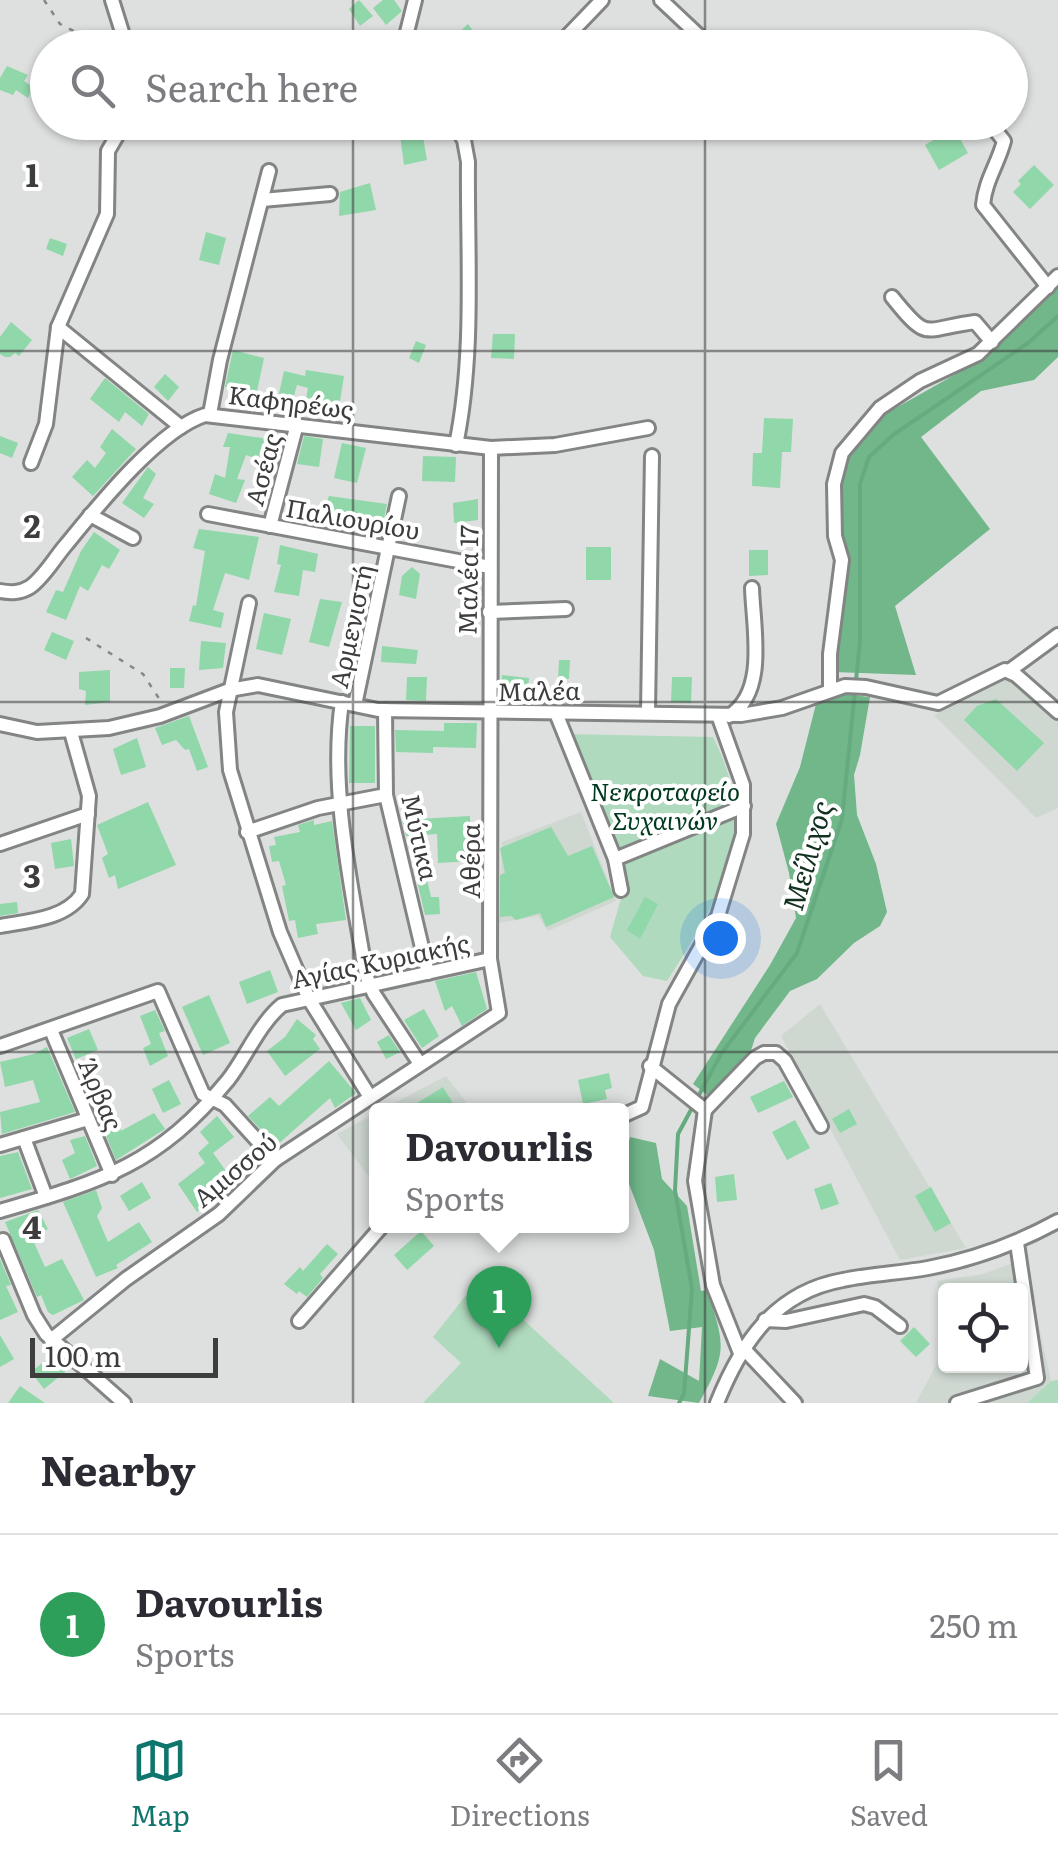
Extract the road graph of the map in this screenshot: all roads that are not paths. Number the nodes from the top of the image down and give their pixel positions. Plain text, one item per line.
1 (112, 0) edge
2 (415, 0) edge
3 (602, 0) edge
4 (661, 0) edge
5 (121, 30) edge
6 (408, 30) edge
7 (573, 30) edge
8 (693, 30) edge
9 (114, 140) edge
10 (464, 140) edge
11 (1003, 140) edge
12 (269, 171) dead end
13 (330, 194) dead end
14 (262, 200) junction
15 (1058, 276) edge
16 (1048, 287) junction
17 (892, 297) dead end
18 (58, 326) junction
19 (992, 342) junction
20 (210, 414) junction
21 (297, 424) junction
22 (181, 426) junction
23 (648, 428) dead end
24 (456, 445) junction
25 (491, 448) junction
26 (652, 456) dead end
27 (31, 463) dead end
28 (399, 496) dead end
29 (208, 514) dead end
30 (90, 515) junction
31 (270, 526) junction
32 (133, 538) dead end
33 (390, 546) junction
34 (490, 567) junction
35 (752, 588) dead end
36 (0, 591) edge
37 (249, 603) dead end
38 (566, 608) dead end
39 (489, 612) junction
40 (1058, 635) edge
41 (1009, 671) junction
42 (830, 689) junction
43 (229, 690) junction
44 (348, 704) junction
45 (384, 710) junction
46 (648, 712) junction
47 (1058, 712) edge
48 (488, 713) junction
49 (556, 713) junction
50 (724, 716) junction
51 (0, 724) edge
52 (71, 732) junction
53 (386, 795) junction
54 (339, 802) junction
55 (744, 806) junction
56 (88, 814) junction
57 (247, 832) junction
58 (0, 844) edge
59 (615, 859) junction
60 (621, 890) dead end
61 (0, 926) edge
62 (490, 959) junction
63 (428, 974) junction
64 (370, 986) junction
65 (310, 999) junction
66 (499, 1008) joint
67 (51, 1030) junction
68 (0, 1046) edge
69 (420, 1064) junction
70 (650, 1066) junction
71 (370, 1097) junction
72 (212, 1098) junction
73 (703, 1108) junction
74 (629, 1113) edge
75 (88, 1119) junction
76 (820, 1126) dead end
77 (24, 1138) junction
78 (0, 1145) edge
79 (275, 1160) junction
80 (112, 1176) junction
81 (46, 1197) junction
82 (0, 1211) edge
83 (1058, 1220) edge
84 (376, 1233) edge
85 (0, 1241) edge
86 (1017, 1243) junction
87 (1021, 1283) edge
88 (765, 1320) junction
89 (298, 1321) dead end
90 (900, 1326) dead end
91 (1028, 1329) edge
92 (51, 1340) junction
93 (742, 1350) junction
94 (124, 1403) edge
95 (717, 1403) edge
96 (796, 1403) edge
97 (957, 1403) edge

1 - 5 street
2 - 6 street
3 - 7 street
4 - 8 street
9 - 18 street
10 - 24 street
11 - 16 street
12 - 14 street
13 - 14 street
14 - 20 street
15 - 16 street
16 - 19 street
17 - 19 street
18 - 22 street
18 - 27 street
19 - 42 street
20 - 21 street, Καφηρέως
20 - 22 street, Καφηρέως
21 - 24 street, Καφηρέως
21 - 31 street, Ασέας
22 - 30 street, Καφηρέως
23 - 25 street, Καφηρέως
24 - 25 street, Καφηρέως
25 - 34 street, Μαλέα 17
26 - 46 street
28 - 33 street, Αρμενιστή
29 - 31 street, Παλιουρίου
30 - 32 street
30 - 36 street, Καφηρέως
31 - 33 street, Παλιουρίου
33 - 34 street, Παλιουρίου
33 - 44 street, Αρμενιστή
34 - 39 street, Μαλέα 17
35 - 50 street
37 - 43 street
38 - 39 street
39 - 48 street, Μαλέα 17
40 - 41 street, Μαλέα
41 - 42 street, Μαλέα
41 - 47 street
42 - 50 street, Μαλέα
43 - 44 street, Μαλέα
43 - 52 street, Μαλέα
43 - 57 street
44 - 45 street, Μαλέα
44 - 54 street, Αρμενιστή
45 - 48 street, Μαλέα
45 - 53 street, Μύτικα
46 - 49 street, Μαλέα
46 - 50 street, Μαλέα
48 - 49 street, Μαλέα
48 - 62 street, Αθέρα
49 - 59 street
50 - 55 street
51 - 52 street, Μαλέα
52 - 56 street
53 - 54 street
53 - 63 street, Μύτικα
54 - 57 street
54 - 64 street, Αρμενιστή
55 - 59 street
55 - 70 street
56 - 58 street
56 - 61 street
57 - 65 street
59 - 60 street
62 - 63 street, Αγίας Κυριακής
62 - 66 street, Αθέρα
63 - 64 street, Αγίας Κυριακής
64 - 65 street, Αγίας Κυριακής
64 - 69 street
65 - 71 street
65 - 72 street, Αγίας Κυριακής
66 - 69 street, Αμισσού
67 - 68 street
67 - 72 street
67 - 75 street, Άρβας
69 - 71 street, Αμισσού
70 - 73 street
70 - 74 street
71 - 79 street, Αμισσού
72 - 79 street
72 - 80 street, Αγίας Κυριακής
73 - 76 street
73 - 93 street
75 - 77 street
75 - 80 street, Άρβας
77 - 78 street
77 - 81 street
79 - 92 street, Αμισσού
80 - 81 street, Αγίας Κυριακής
81 - 82 street, Αγίας Κυριακής
83 - 86 street
84 - 89 street
85 - 92 street
86 - 87 street
86 - 88 street
88 - 90 street
88 - 93 street
91 - 97 street
92 - 94 street
93 - 95 street
93 - 96 street

